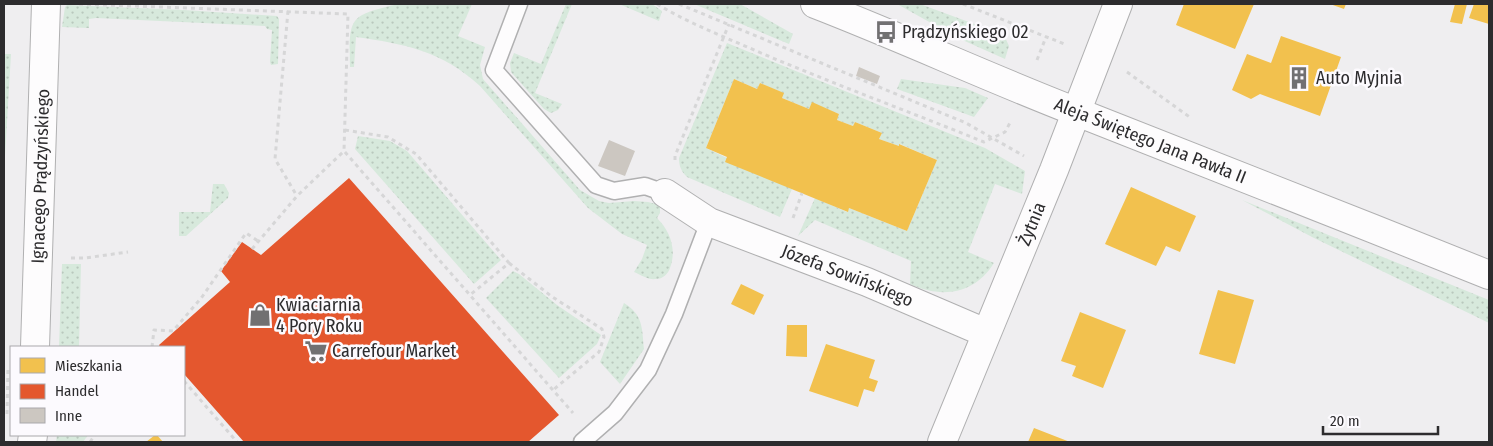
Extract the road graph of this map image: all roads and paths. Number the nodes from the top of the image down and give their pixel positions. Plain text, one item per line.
1 (46, 4) edge
2 (80, 4) edge
3 (519, 4) edge
4 (657, 4) edge
5 (680, 4) edge
6 (815, 4) edge
7 (963, 4) edge
8 (1118, 4) edge
9 (288, 11) junction
10 (729, 24) junction
11 (724, 37) junction
12 (1046, 37) junction
13 (1074, 48) dead end
14 (1035, 64) dead end
15 (1077, 112) junction
16 (1014, 116) dead end
17 (345, 130) junction
18 (993, 138) junction
19 (344, 151) junction
20 (1024, 156) dead end
21 (676, 164) dead end
22 (665, 193) joint
23 (802, 193) dead end
24 (297, 196) junction
25 (792, 221) dead end
26 (708, 222) junction
27 (258, 241) junction
28 (252, 248) dead end
29 (128, 252) dead end
30 (85, 258) dead end
31 (510, 263) junction
32 (1489, 275) edge
33 (470, 295) junction
34 (986, 333) junction
35 (35, 346) edge
36 (153, 346) edge
37 (185, 382) edge
38 (553, 390) junction
39 (587, 438) edge
40 (237, 442) edge
41 (942, 442) edge

1 - 35 street, Ignacego Prądzyńskiego
2 - 9 path
3 - 22 lane
4 - 11 path
5 - 10 path
6 - 15 street, Aleja Świętego Jana Pawła II
7 - 12 path
8 - 15 street, Żytnia
9 - 17 path
9 - 24 path
10 - 11 path
10 - 18 path
11 - 18 path
11 - 21 path
12 - 13 path
12 - 14 path
15 - 32 street, Aleja Świętego Jana Pawła II
15 - 34 street, Żytnia
16 - 18 path
17 - 19 path
17 - 31 path
18 - 20 path
19 - 24 path
19 - 33 path
22 - 26 street, Józefa Sowińskiego
23 - 25 path
24 - 27 path
26 - 34 street, Józefa Sowińskiego
26 - 39 lane
27 - 28 path
27 - 36 path
29 - 30 path
31 - 33 path
31 - 38 path
33 - 38 path
34 - 41 street, Żytnia
37 - 40 path
38 - 39 path

